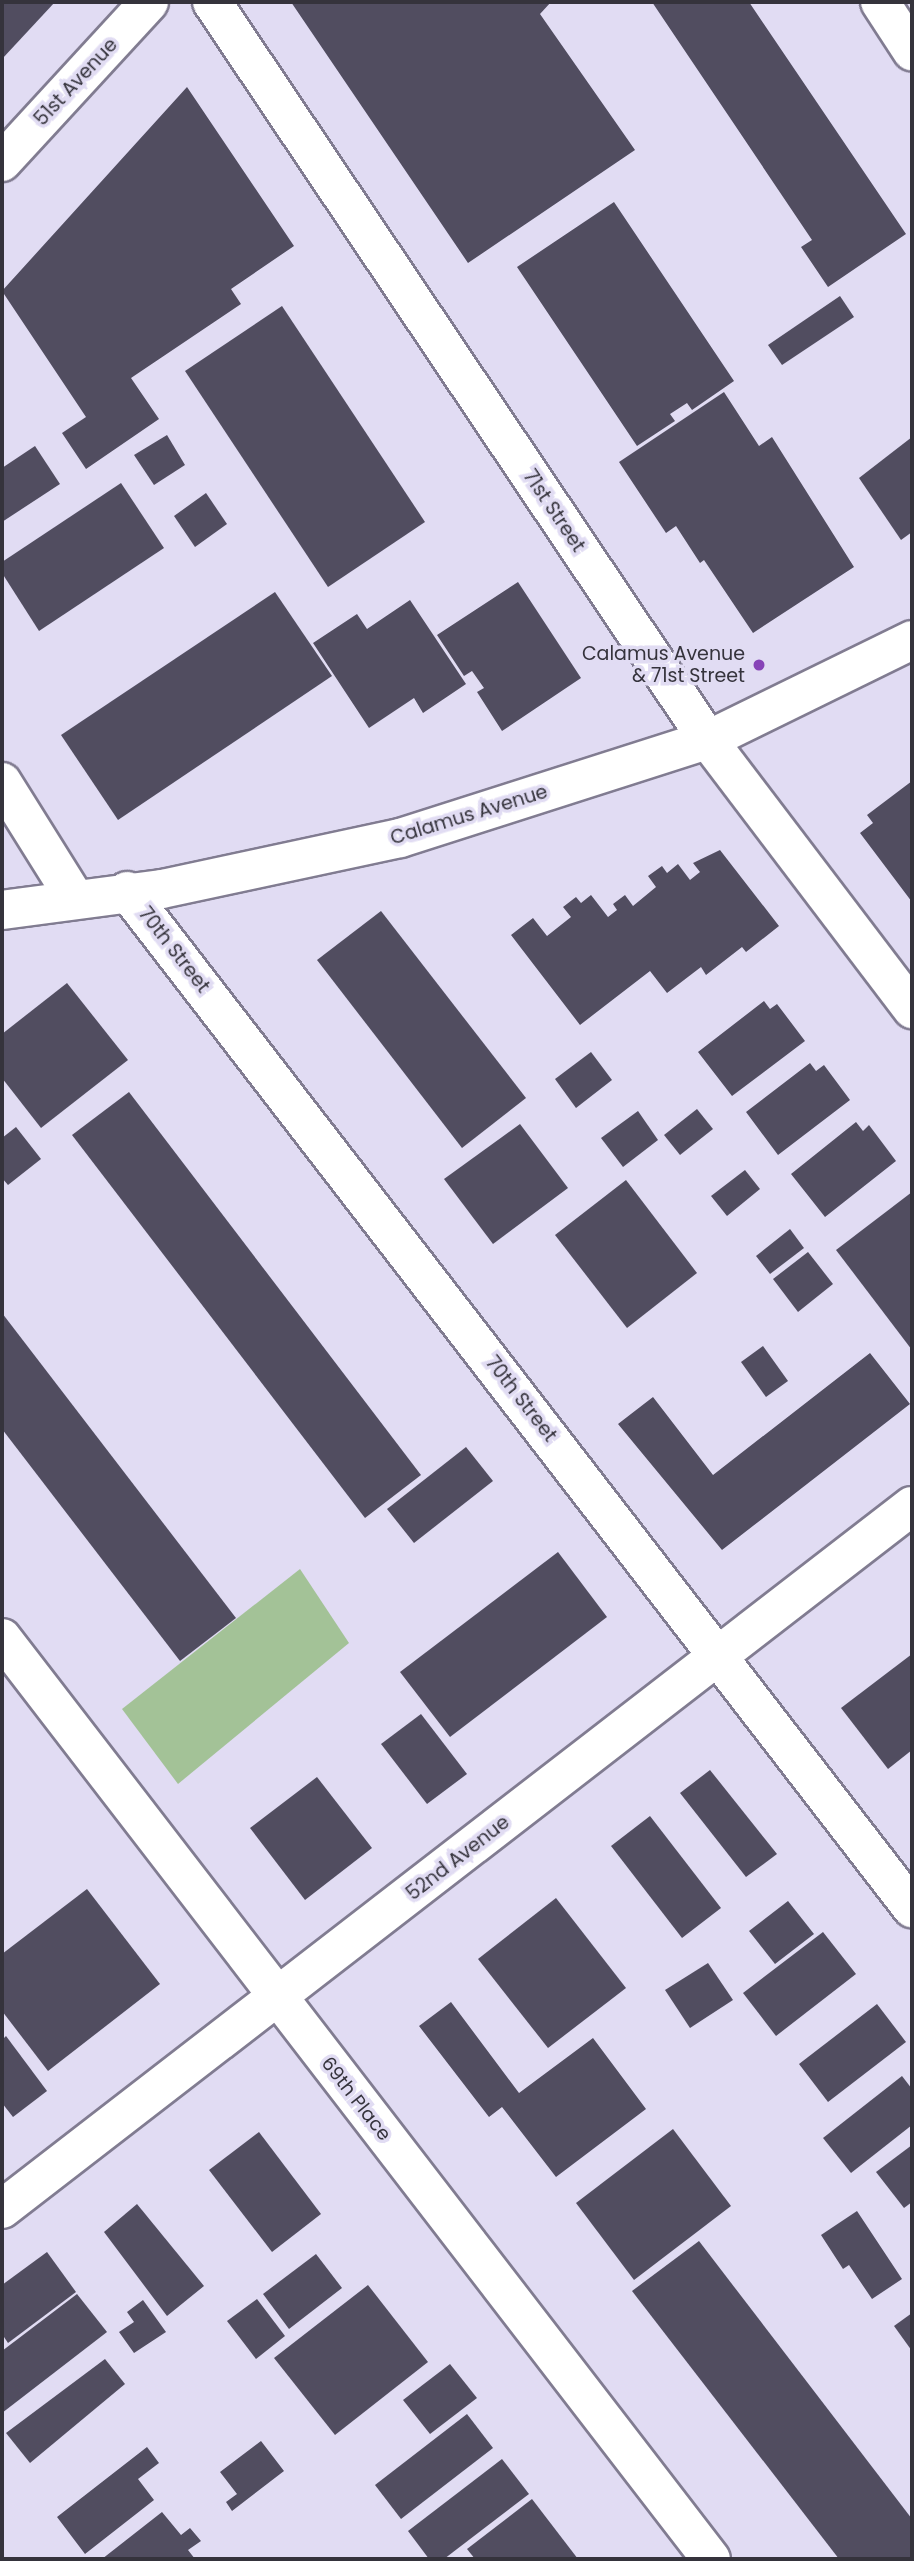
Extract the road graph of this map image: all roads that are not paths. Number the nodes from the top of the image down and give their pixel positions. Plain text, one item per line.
1 (149, 2) edge
2 (212, 2) edge
3 (880, 2) edge
4 (912, 51) edge
5 (2, 162) edge
6 (912, 640) edge
7 (708, 740) junction
8 (2, 782) edge
9 (127, 891) junction
10 (75, 898) junction
11 (2, 910) edge
12 (912, 1009) edge
13 (912, 1506) edge
14 (2, 1638) edge
15 (718, 1656) junction
16 (912, 1908) edge
17 (279, 1999) junction
18 (2, 2209) edge
19 (710, 2559) edge

1 - 5 street, 51st Avenue
2 - 7 street, 71st Street
3 - 4 street
6 - 7 street, Calamus Avenue
7 - 9 street, Calamus Avenue
7 - 12 street, 71st Street
8 - 10 street
9 - 10 street, Calamus Avenue
9 - 15 street, 70th Street
10 - 11 street, Calamus Avenue
13 - 15 street, 52nd Avenue
14 - 17 street, 69th Place
15 - 16 street, 70th Street
15 - 17 street, 52nd Avenue
17 - 18 street, 52nd Avenue
17 - 19 street, 69th Place

